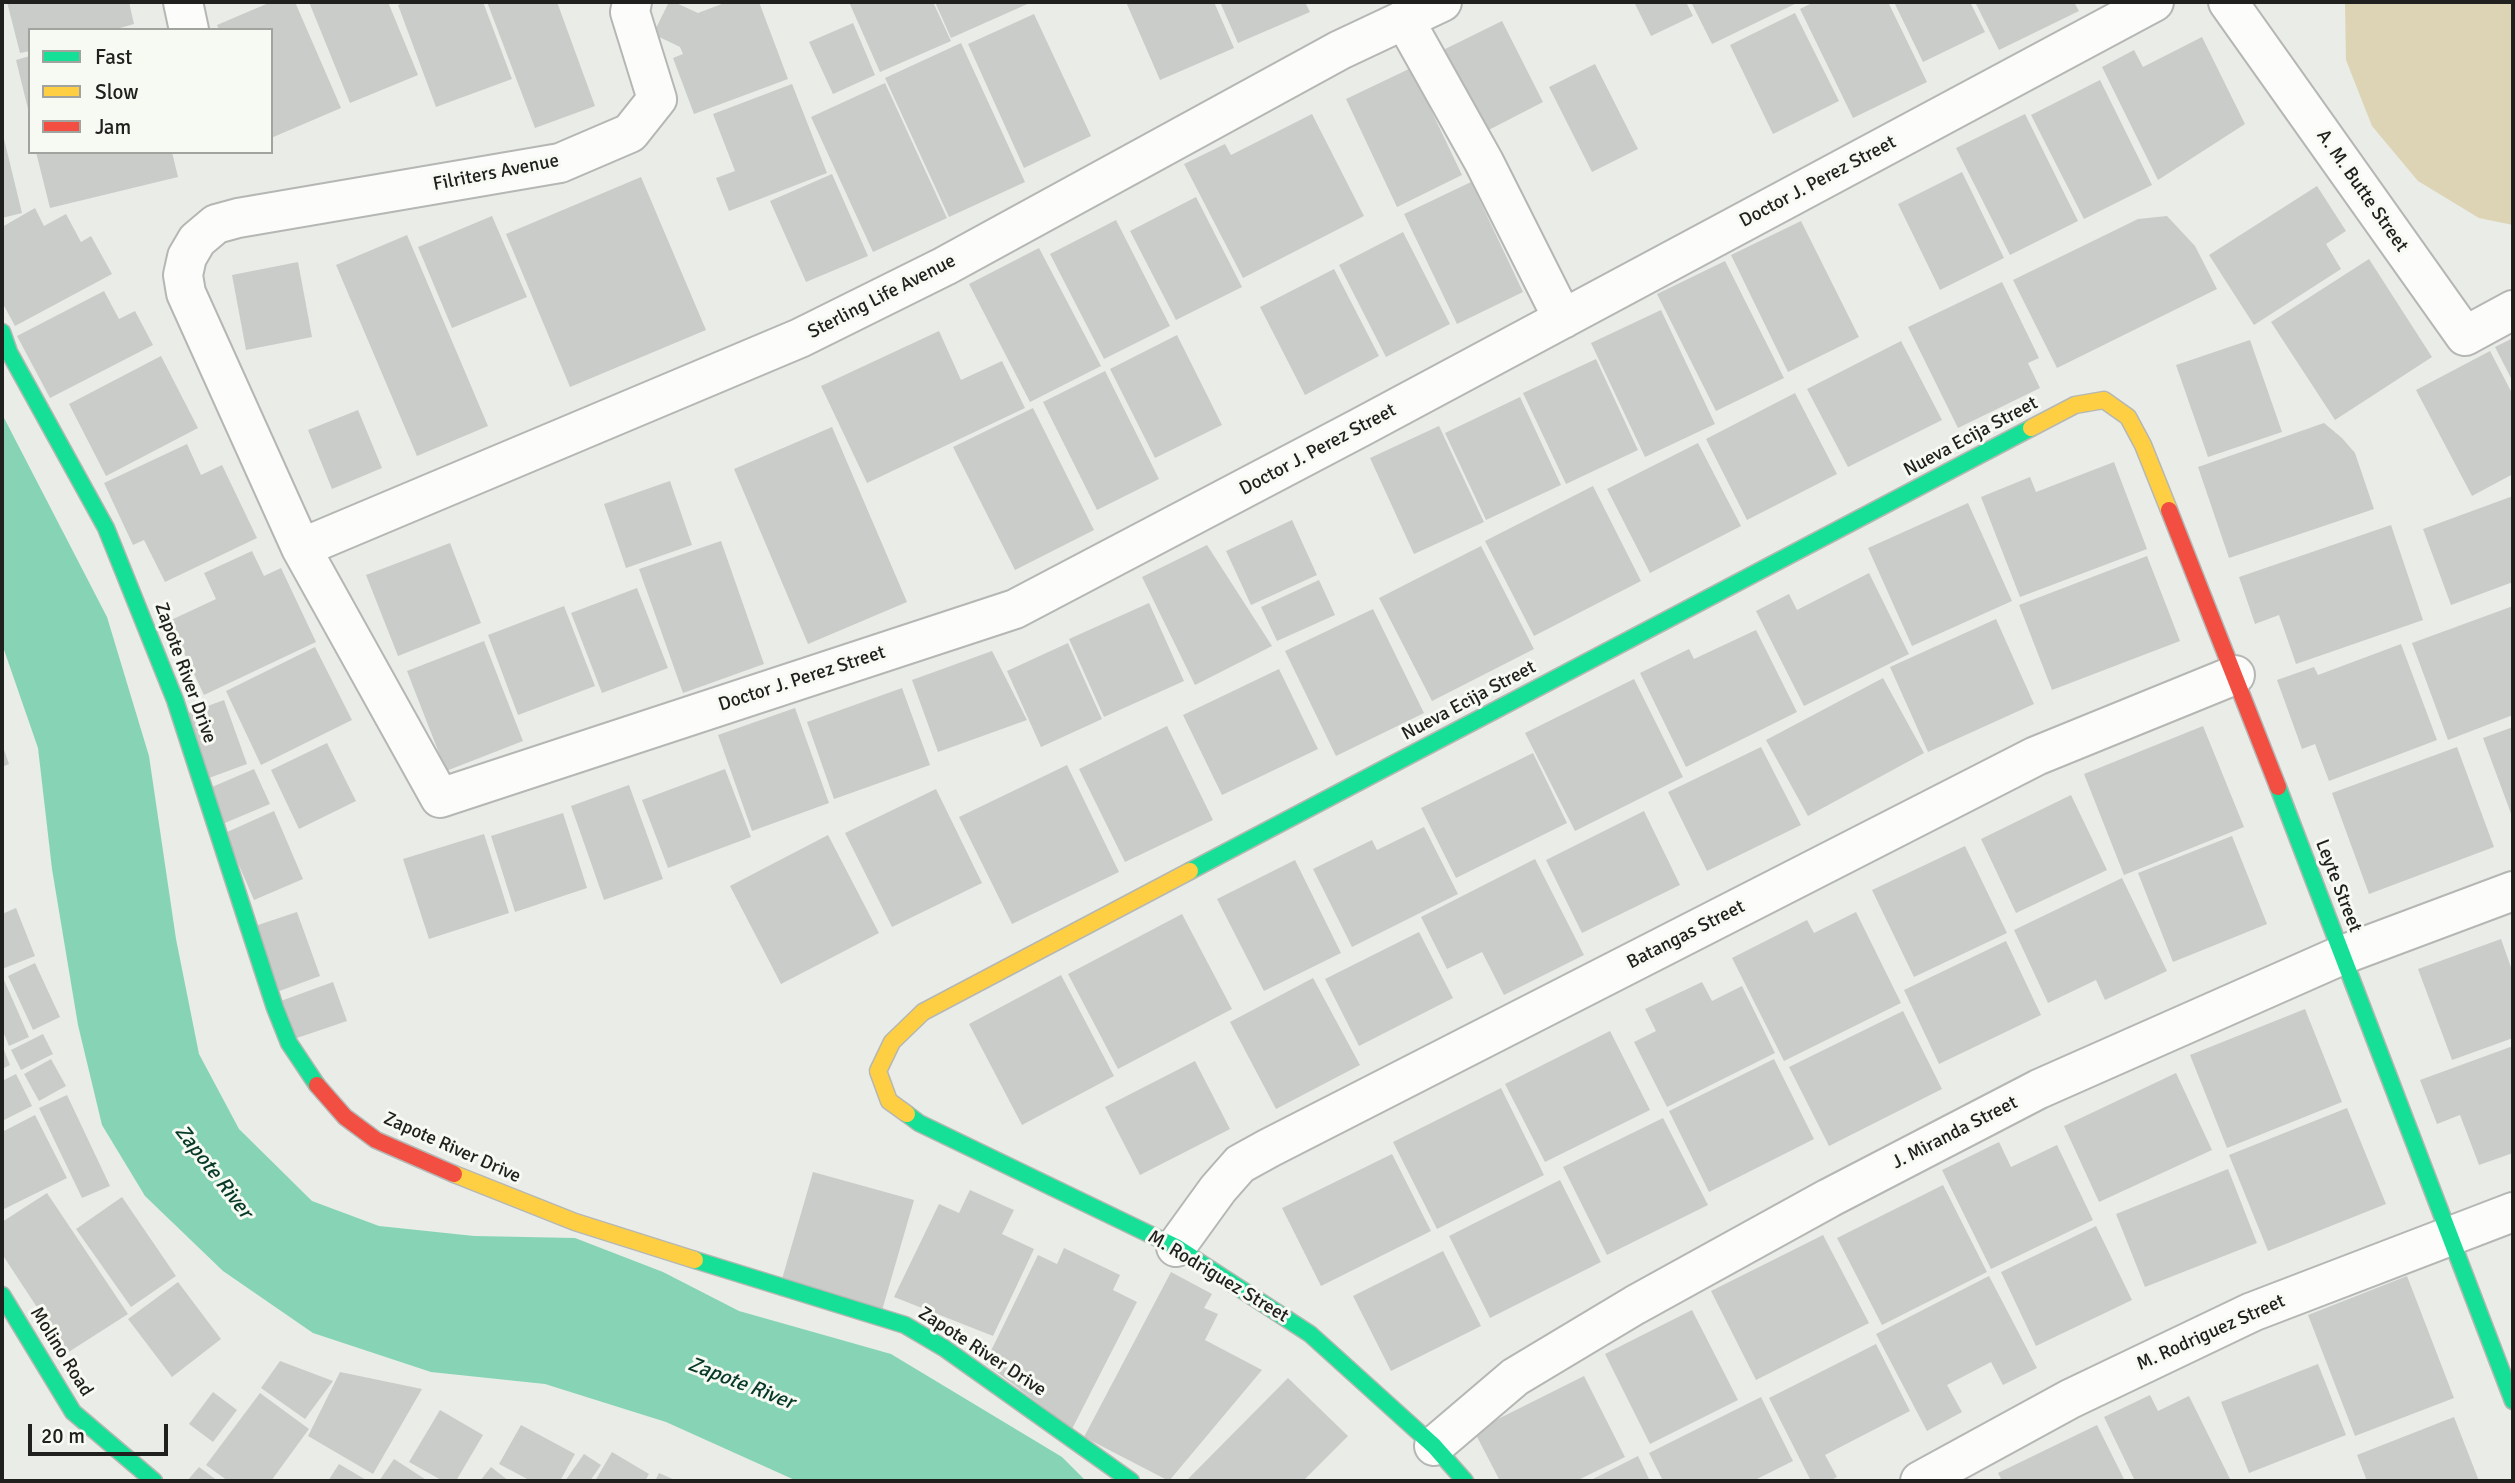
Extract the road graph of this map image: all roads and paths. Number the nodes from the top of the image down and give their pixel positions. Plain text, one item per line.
1 (183, 2) edge
2 (632, 2) edge
3 (1442, 2) edge
4 (2154, 2) edge
5 (2228, 2) edge
6 (1404, 19) junction
7 (189, 28) edge
8 (2513, 310) edge
9 (1563, 319) junction
10 (2, 332) edge
11 (2104, 400) joint
12 (301, 548) junction
13 (2235, 675) junction
14 (2513, 891) edge
15 (2342, 955) junction
16 (878, 1071) joint
17 (2513, 1212) edge
18 (2451, 1235) junction
19 (1175, 1247) junction
20 (2, 1295) edge
21 (2513, 1401) edge
22 (1434, 1446) junction
23 (154, 1481) edge
24 (1132, 1481) edge
25 (1465, 1481) edge
26 (1920, 1481) edge

1 - 7 street
2 - 12 street, Filriters Avenue
3 - 6 street, Sterling Life Avenue
4 - 9 street, Doctor J. Perez Street
5 - 8 street, A. M. Butte Street
6 - 9 street
6 - 12 street, Sterling Life Avenue
9 - 12 street, Doctor J. Perez Street
10 - 24 street, Zapote River Drive
11 - 13 street, Leyte Street
11 - 16 street, Nueva Ecija Street
13 - 15 street, Leyte Street
13 - 19 street, Batangas Street
14 - 15 street, J. Miranda Street
15 - 18 street, Leyte Street
15 - 22 street, J. Miranda Street
16 - 19 street, M. Rodriguez Street
17 - 18 street, M. Rodriguez Street
18 - 21 street, Leyte Street
18 - 26 street, M. Rodriguez Street
19 - 22 street, M. Rodriguez Street
20 - 23 street, Molino Road
22 - 25 street, M. Rodriguez Street

